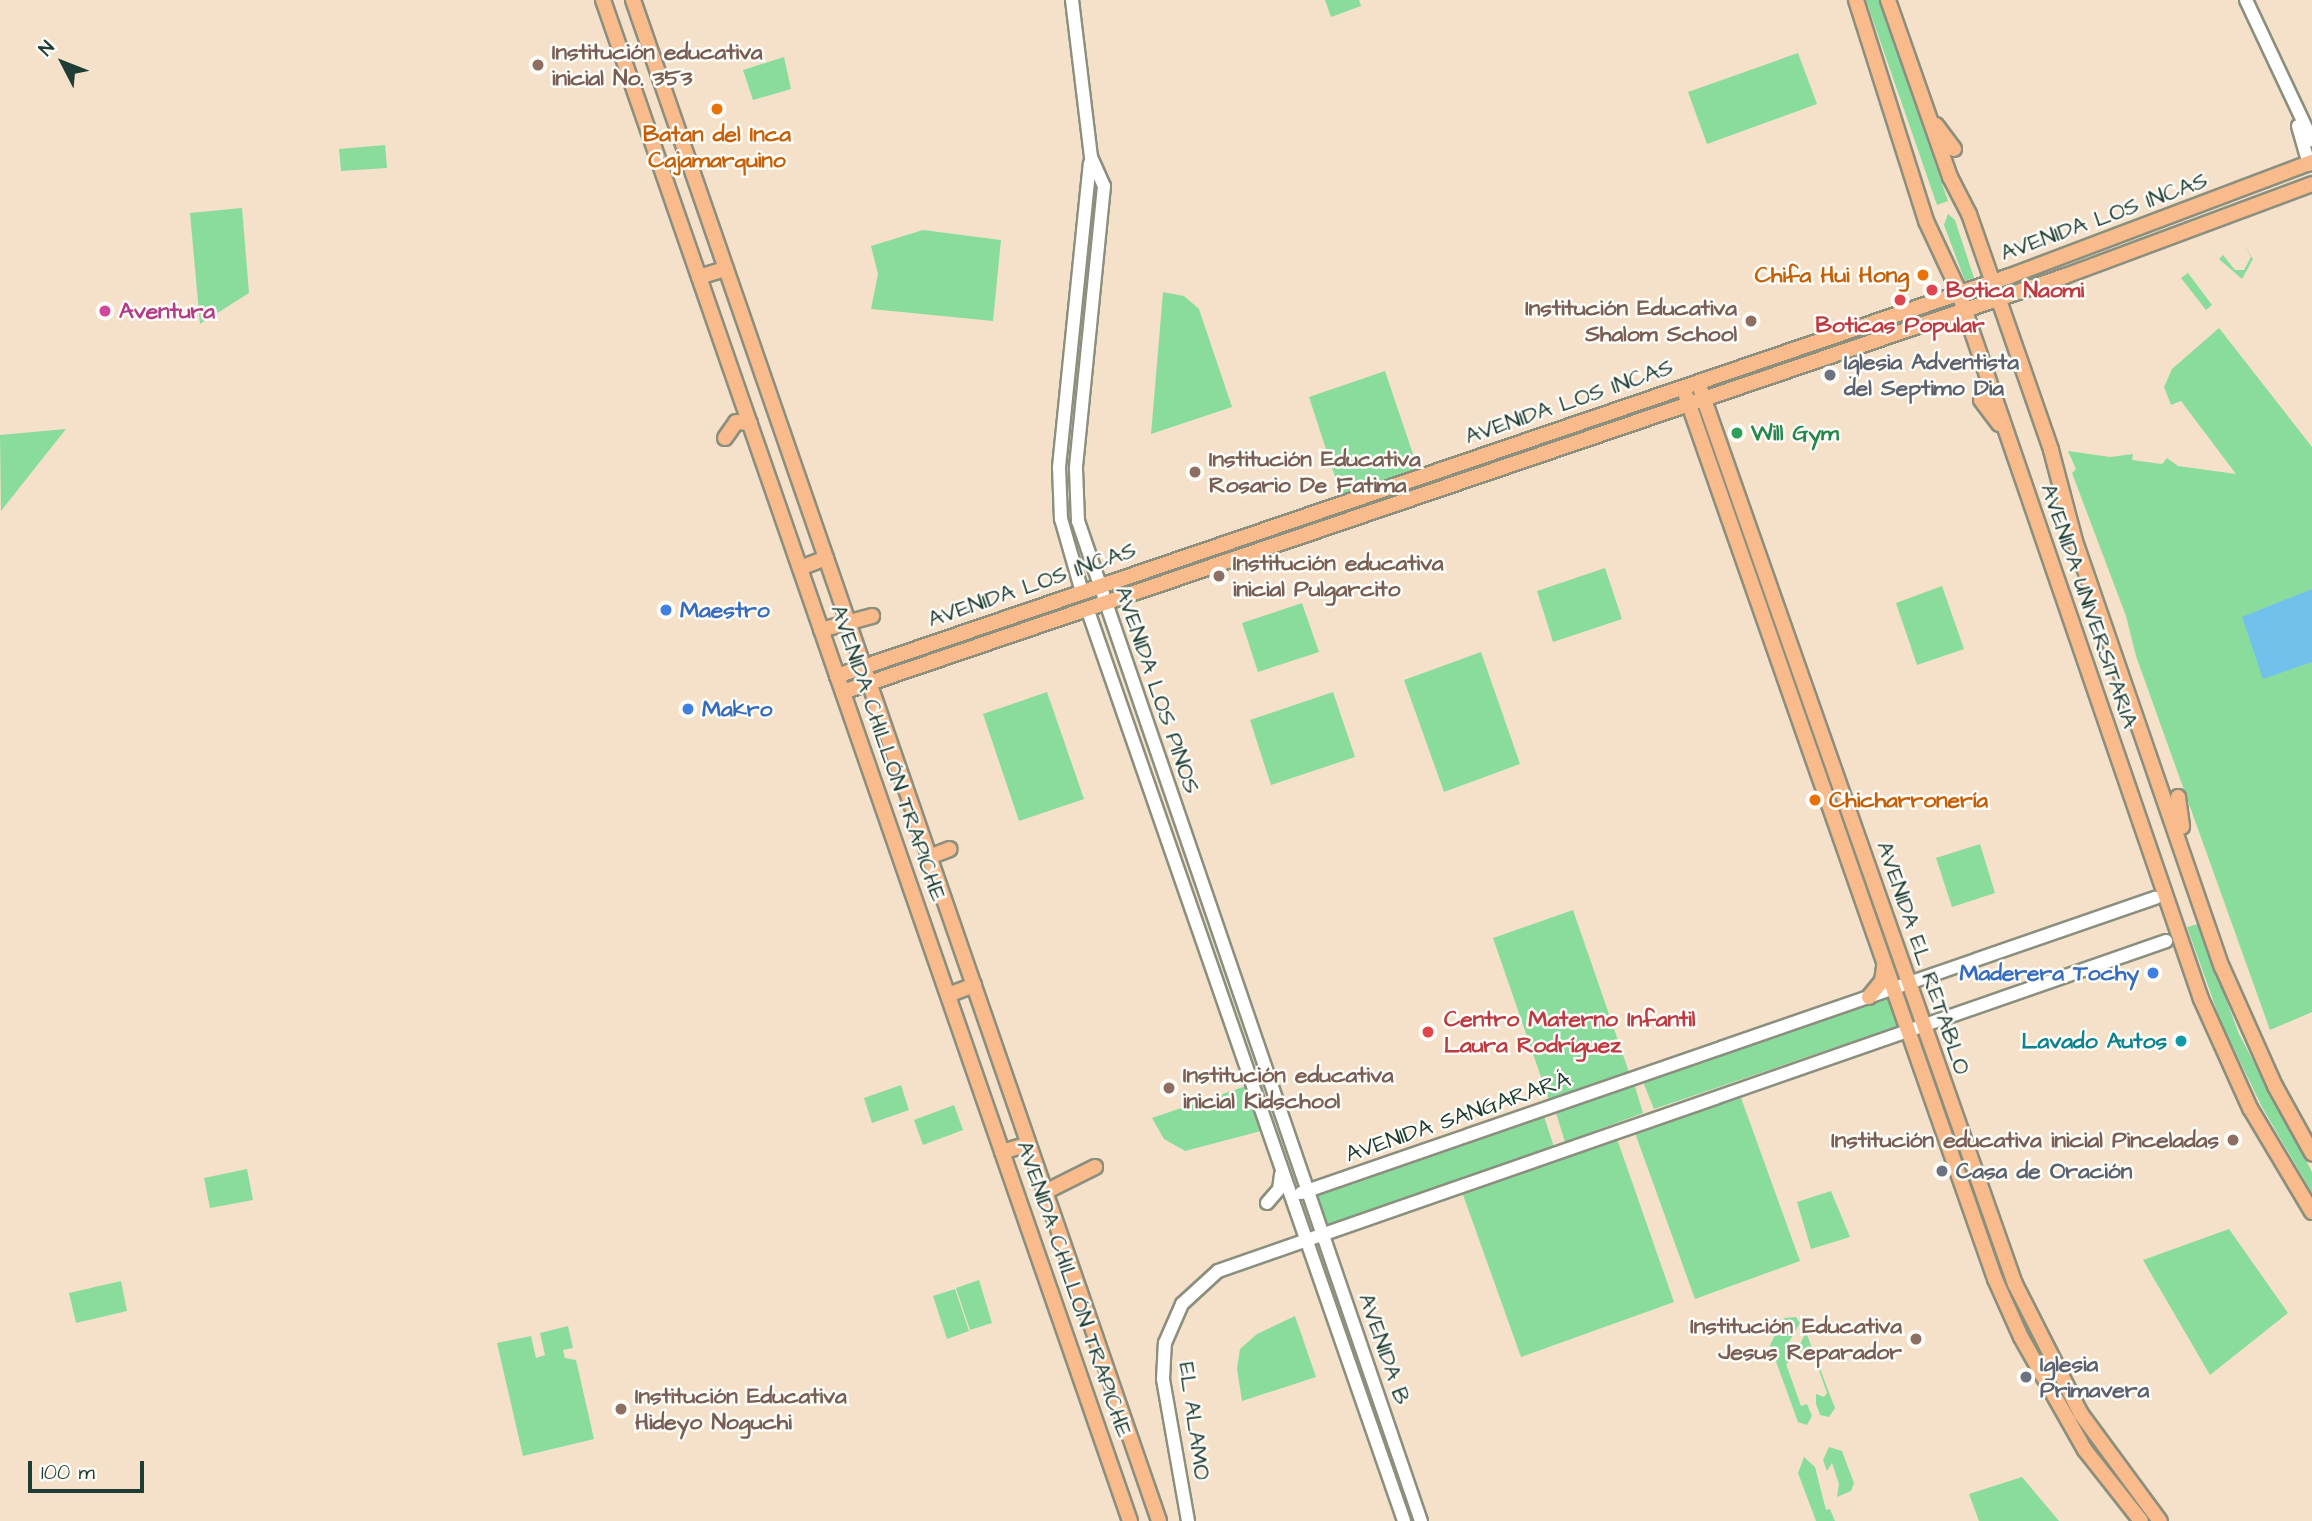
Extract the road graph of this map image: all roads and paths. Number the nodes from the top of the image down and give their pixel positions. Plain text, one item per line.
1 (603, 0) edge
2 (633, 0) edge
3 (1072, 0) edge
4 (1856, 0) edge
5 (1888, 0) edge
6 (2246, 0) edge
7 (2291, 102) junction
8 (1927, 113) junction
9 (1901, 130) junction
10 (2312, 140) edge
11 (1954, 149) dead end
12 (1090, 157) junction
13 (2311, 165) edge
14 (2312, 184) edge
15 (1911, 196) dead end
16 (2099, 245) junction
17 (2106, 261) junction
18 (726, 269) junction
19 (699, 277) junction
20 (1991, 283) junction
21 (1958, 294) junction
22 (1997, 299) junction
23 (1964, 310) junction
24 (1846, 332) junction
25 (1850, 348) junction
26 (1683, 388) junction
27 (1701, 390) junction
28 (1981, 400) dead end
29 (1688, 402) junction
30 (750, 423) junction
31 (2008, 437) junction
32 (725, 438) dead end
33 (1384, 489) junction
34 (1389, 505) junction
35 (826, 558) junction
36 (800, 568) junction
37 (1099, 586) junction
38 (1082, 592) junction
39 (1107, 610) junction
40 (1090, 615) junction
41 (872, 616) dead end
42 (847, 620) junction
43 (821, 630) junction
44 (863, 667) junction
45 (837, 676) junction
46 (869, 684) junction
47 (843, 692) junction
48 (2178, 797) dead end
49 (950, 849) dead end
50 (2184, 856) junction
51 (929, 857) junction
52 (2155, 898) dead end
53 (2166, 941) dead end
54 (1884, 965) junction
55 (1908, 984) junction
56 (974, 985) junction
57 (1892, 989) junction
58 (948, 995) junction
59 (1869, 997) junction
60 (1922, 1024) junction
61 (1906, 1029) junction
62 (1256, 1043) junction
63 (1240, 1048) junction
64 (1028, 1144) junction
65 (1002, 1153) junction
66 (2312, 1153) edge
67 (1296, 1160) junction
68 (1280, 1166) junction
69 (1095, 1167) dead end
70 (1338, 1180) junction
71 (1306, 1191) junction
72 (1045, 1192) junction
73 (1291, 1196) junction
74 (1267, 1203) dead end
75 (2312, 1212) edge
76 (1353, 1221) junction
77 (1058, 1230) junction
78 (1321, 1233) junction
79 (1305, 1238) junction
80 (1033, 1240) junction
81 (1270, 1251) junction
82 (1331, 1263) junction
83 (1317, 1272) junction
84 (1376, 1392) junction
85 (1361, 1398) junction
86 (1146, 1483) junction
87 (1120, 1491) junction
88 (1130, 1521) edge
89 (1159, 1521) edge
90 (1188, 1521) edge
91 (1404, 1521) edge
92 (1421, 1521) edge
93 (2141, 1521) edge
94 (2160, 1521) edge

1 - 19 main road, AVENIDA CHILLÓN TRAPICHE
2 - 18 main road, AVENIDA CHILLÓN TRAPICHE
3 - 12 street
4 - 9 main road, AVENIDA UNIVERSITARIA
5 - 8 main road, AVENIDA UNIVERSITARIA
6 - 7 street
7 - 10 street
7 - 13 street
8 - 11 main road
8 - 20 main road, AVENIDA UNIVERSITARIA
9 - 15 main road
9 - 21 main road, AVENIDA UNIVERSITARIA
12 - 37 street, AVENIDA LOS PINOS
12 - 38 street, AVENIDA LOS PINOS
13 - 16 main road, AVENIDA LOS INCAS
14 - 17 main road, AVENIDA LOS INCAS
16 - 17 main road
16 - 20 main road, AVENIDA LOS INCAS
17 - 22 main road, AVENIDA LOS INCAS
18 - 19 main road
18 - 35 main road, AVENIDA CHILLÓN TRAPICHE
19 - 30 main road, AVENIDA CHILLÓN TRAPICHE
20 - 21 main road, AVENIDA LOS INCAS
20 - 22 main road, AVENIDA UNIVERSITARIA
21 - 23 main road, AVENIDA UNIVERSITARIA
21 - 24 main road, AVENIDA LOS INCAS
22 - 23 main road, AVENIDA LOS INCAS
22 - 50 main road, AVENIDA UNIVERSITARIA
23 - 25 main road, AVENIDA LOS INCAS
23 - 31 main road, AVENIDA UNIVERSITARIA
24 - 25 main road
24 - 27 main road, AVENIDA LOS INCAS
25 - 27 main road, AVENIDA LOS INCAS
26 - 27 main road, AVENIDA LOS INCAS
26 - 29 main road, AVENIDA EL RETABLO
26 - 33 main road, AVENIDA LOS INCAS
27 - 29 main road, AVENIDA LOS INCAS
27 - 55 main road, AVENIDA EL RETABLO
28 - 31 main road
29 - 34 main road, AVENIDA LOS INCAS
29 - 54 main road, AVENIDA EL RETABLO
30 - 32 main road
30 - 36 main road, AVENIDA CHILLÓN TRAPICHE
31 - 75 main road, AVENIDA UNIVERSITARIA
33 - 34 main road
33 - 37 main road, AVENIDA LOS INCAS
34 - 39 main road, AVENIDA LOS INCAS
35 - 36 main road
35 - 42 main road, AVENIDA CHILLÓN TRAPICHE
36 - 43 main road, AVENIDA CHILLÓN TRAPICHE
37 - 38 main road, AVENIDA LOS INCAS
37 - 39 street, AVENIDA LOS PINOS
38 - 44 main road, AVENIDA LOS INCAS
39 - 40 main road, AVENIDA LOS INCAS
39 - 62 street, AVENIDA LOS PINOS
40 - 46 main road, AVENIDA LOS INCAS
40 - 63 street, AVENIDA LOS PINOS
41 - 42 main road
42 - 43 main road
42 - 44 main road, AVENIDA CHILLÓN TRAPICHE
43 - 45 main road, AVENIDA CHILLÓN TRAPICHE
44 - 45 main road, AVENIDA LOS INCAS
44 - 46 main road, AVENIDA CHILLÓN TRAPICHE
45 - 47 main road, AVENIDA CHILLÓN TRAPICHE
46 - 47 main road, AVENIDA LOS INCAS
46 - 51 main road, AVENIDA CHILLÓN TRAPICHE
47 - 58 main road, AVENIDA CHILLÓN TRAPICHE
48 - 50 main road
49 - 51 main road
50 - 66 main road, AVENIDA UNIVERSITARIA
51 - 56 main road, AVENIDA CHILLÓN TRAPICHE
52 - 55 street, AVENIDA SANGARARÁ
53 - 60 street
54 - 57 main road, AVENIDA EL RETABLO
54 - 59 main road
55 - 57 street, AVENIDA SANGARARÁ
55 - 60 main road, AVENIDA EL RETABLO
56 - 58 main road
56 - 64 main road, AVENIDA CHILLÓN TRAPICHE
57 - 59 street, AVENIDA SANGARARÁ
57 - 61 main road, AVENIDA EL RETABLO
58 - 65 main road, AVENIDA CHILLÓN TRAPICHE
59 - 70 street, AVENIDA SANGARARÁ
60 - 61 street
60 - 94 main road, AVENIDA EL RETABLO
61 - 76 street
61 - 93 main road, AVENIDA EL RETABLO
62 - 63 street
62 - 67 street, AVENIDA LOS PINOS
63 - 68 street, AVENIDA LOS PINOS
64 - 65 main road
64 - 72 main road, AVENIDA CHILLÓN TRAPICHE
65 - 80 main road, AVENIDA CHILLÓN TRAPICHE
67 - 70 street
67 - 71 street, AVENIDA LOS PINOS
68 - 73 street, AVENIDA LOS PINOS
68 - 74 street
69 - 72 main road
70 - 71 street, AVENIDA SANGARARÁ
71 - 73 street, AVENIDA SANGARARÁ
71 - 78 street, AVENIDA B
72 - 77 main road, AVENIDA CHILLÓN TRAPICHE
73 - 79 street, AVENIDA B
76 - 78 street
76 - 82 street
77 - 80 main road
77 - 86 main road, AVENIDA CHILLÓN TRAPICHE
78 - 79 street
78 - 82 street, AVENIDA B
79 - 81 street, EL ALAMO
79 - 83 street, AVENIDA B
80 - 87 main road, AVENIDA CHILLÓN TRAPICHE
81 - 83 street
81 - 90 street, EL ALAMO
82 - 84 street, AVENIDA B
83 - 85 street, AVENIDA B
84 - 85 street
84 - 92 street, AVENIDA B
85 - 91 street, AVENIDA B
86 - 87 main road
86 - 89 main road, AVENIDA CHILLÓN TRAPICHE
87 - 88 main road, AVENIDA CHILLÓN TRAPICHE

